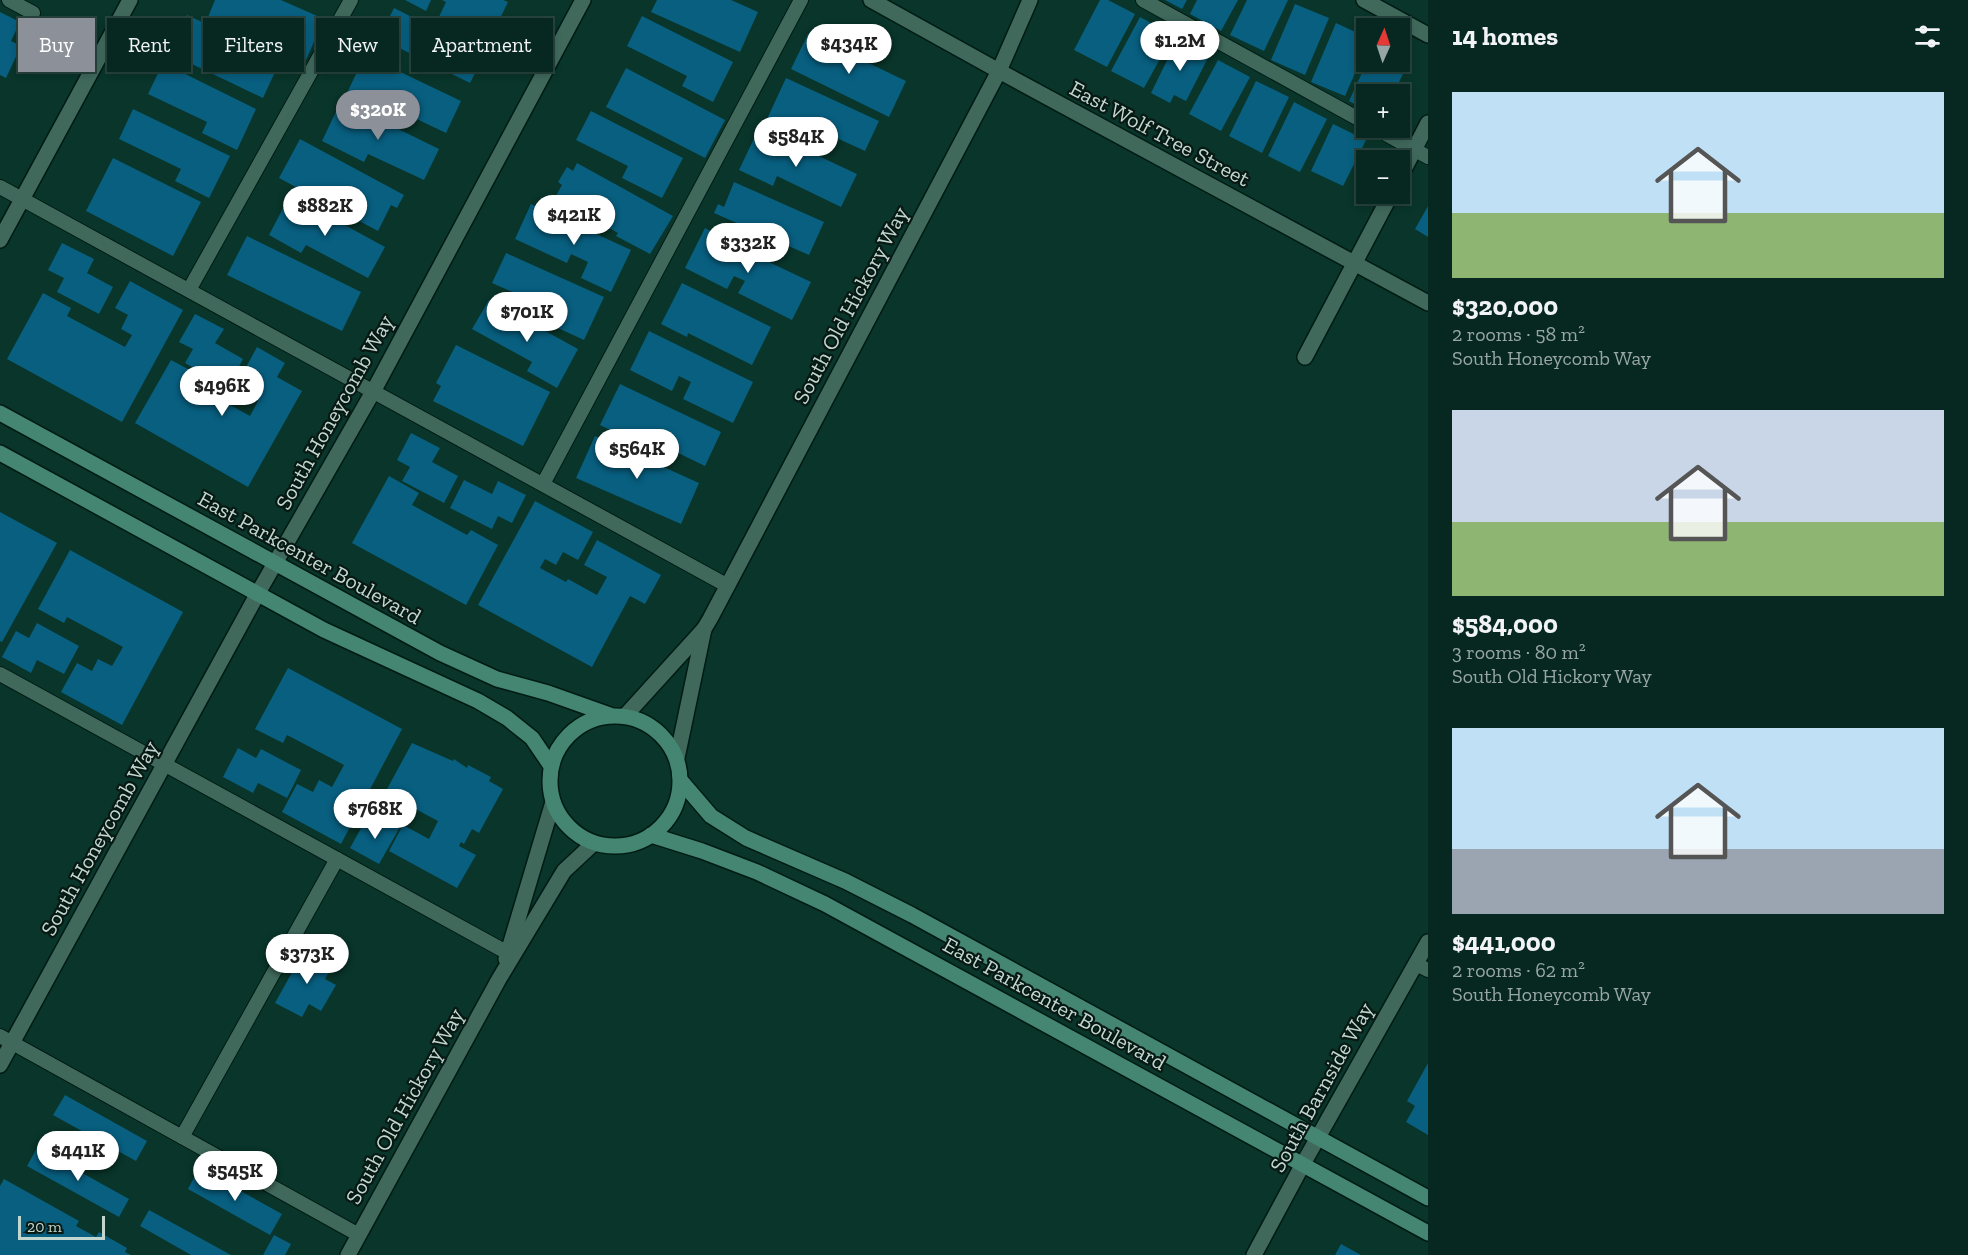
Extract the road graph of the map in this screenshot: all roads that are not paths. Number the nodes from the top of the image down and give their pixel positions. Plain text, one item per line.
1 (9, 0) edge
2 (130, 0) edge
3 (351, 0) edge
4 (583, 0) edge
5 (801, 0) edge
6 (871, 0) edge
7 (1030, 0) edge
8 (1143, 0) edge
9 (1364, 0) edge
10 (33, 13) dead end
11 (1428, 35) edge
12 (999, 72) junction
13 (1356, 117) edge
14 (1428, 123) edge
15 (1393, 138) edge
16 (1421, 153) edge
17 (1410, 166) edge
18 (0, 187) edge
19 (22, 199) junction
20 (1386, 204) edge
21 (0, 240) edge
22 (1354, 263) junction
23 (189, 290) junction
24 (1428, 303) edge
25 (1305, 357) dead end
26 (374, 390) junction
27 (0, 413) edge
28 (0, 453) edge
29 (543, 484) junction
30 (276, 563) junction
31 (728, 586) junction
32 (258, 593) junction
33 (704, 629) junction
34 (0, 674) edge
35 (617, 716) junction
36 (677, 758) junction
37 (165, 764) junction
38 (551, 766) junction
39 (681, 781) junction
40 (553, 802) junction
41 (651, 835) junction
42 (594, 843) junction
43 (337, 859) junction
44 (1428, 942) edge
45 (507, 953) junction
46 (1422, 967) edge
47 (500, 979) junction
48 (6, 1039) edge
49 (0, 1065) edge
50 (182, 1137) junction
51 (1318, 1139) junction
52 (1303, 1164) junction
53 (1428, 1198) edge
54 (1428, 1233) edge
55 (359, 1235) junction
56 (348, 1255) edge
57 (1254, 1255) edge

1 - 10 lane
2 - 19 street
3 - 23 lane
4 - 26 street, South Honeycomb Way
5 - 29 lane
6 - 12 street, East Wolf Tree Street
7 - 12 street, South Old Hickory Way
8 - 13 lane
9 - 11 street
12 - 22 street, East Wolf Tree Street
12 - 31 street, South Old Hickory Way
14 - 16 street
15 - 16 lane
16 - 17 street
18 - 19 lane
19 - 21 street
19 - 23 lane
20 - 22 street
22 - 24 street, East Wolf Tree Street
22 - 25 street
23 - 26 lane
26 - 29 lane
26 - 30 street, South Honeycomb Way
27 - 30 street, East Parkcenter Boulevard
28 - 32 street
29 - 31 lane
30 - 32 street, South Honeycomb Way
30 - 35 street, East Parkcenter Boulevard
31 - 33 street, South Old Hickory Way
32 - 37 street, South Honeycomb Way
32 - 38 street
33 - 35 street, South Old Hickory Way
33 - 36 street, South Old Hickory Way
34 - 37 lane
35 - 36 street
35 - 38 street
36 - 39 street
37 - 43 lane
37 - 48 street, South Honeycomb Way
38 - 40 street
39 - 41 street
39 - 51 street, East Parkcenter Boulevard
40 - 42 street
40 - 45 street, South Old Hickory Way
41 - 42 street
41 - 52 street, East Parkcenter Boulevard
42 - 47 street, South Old Hickory Way
43 - 45 lane
43 - 50 lane
44 - 46 street, South Barnside Way
45 - 47 street, South Old Hickory Way
46 - 51 street, South Barnside Way
47 - 55 street, South Old Hickory Way
48 - 49 street, South Honeycomb Way
48 - 50 lane
50 - 55 lane
51 - 52 street, South Barnside Way
51 - 53 street, East Parkcenter Boulevard
52 - 54 street, East Parkcenter Boulevard
52 - 57 street, South Barnside Way
55 - 56 street, South Old Hickory Way

